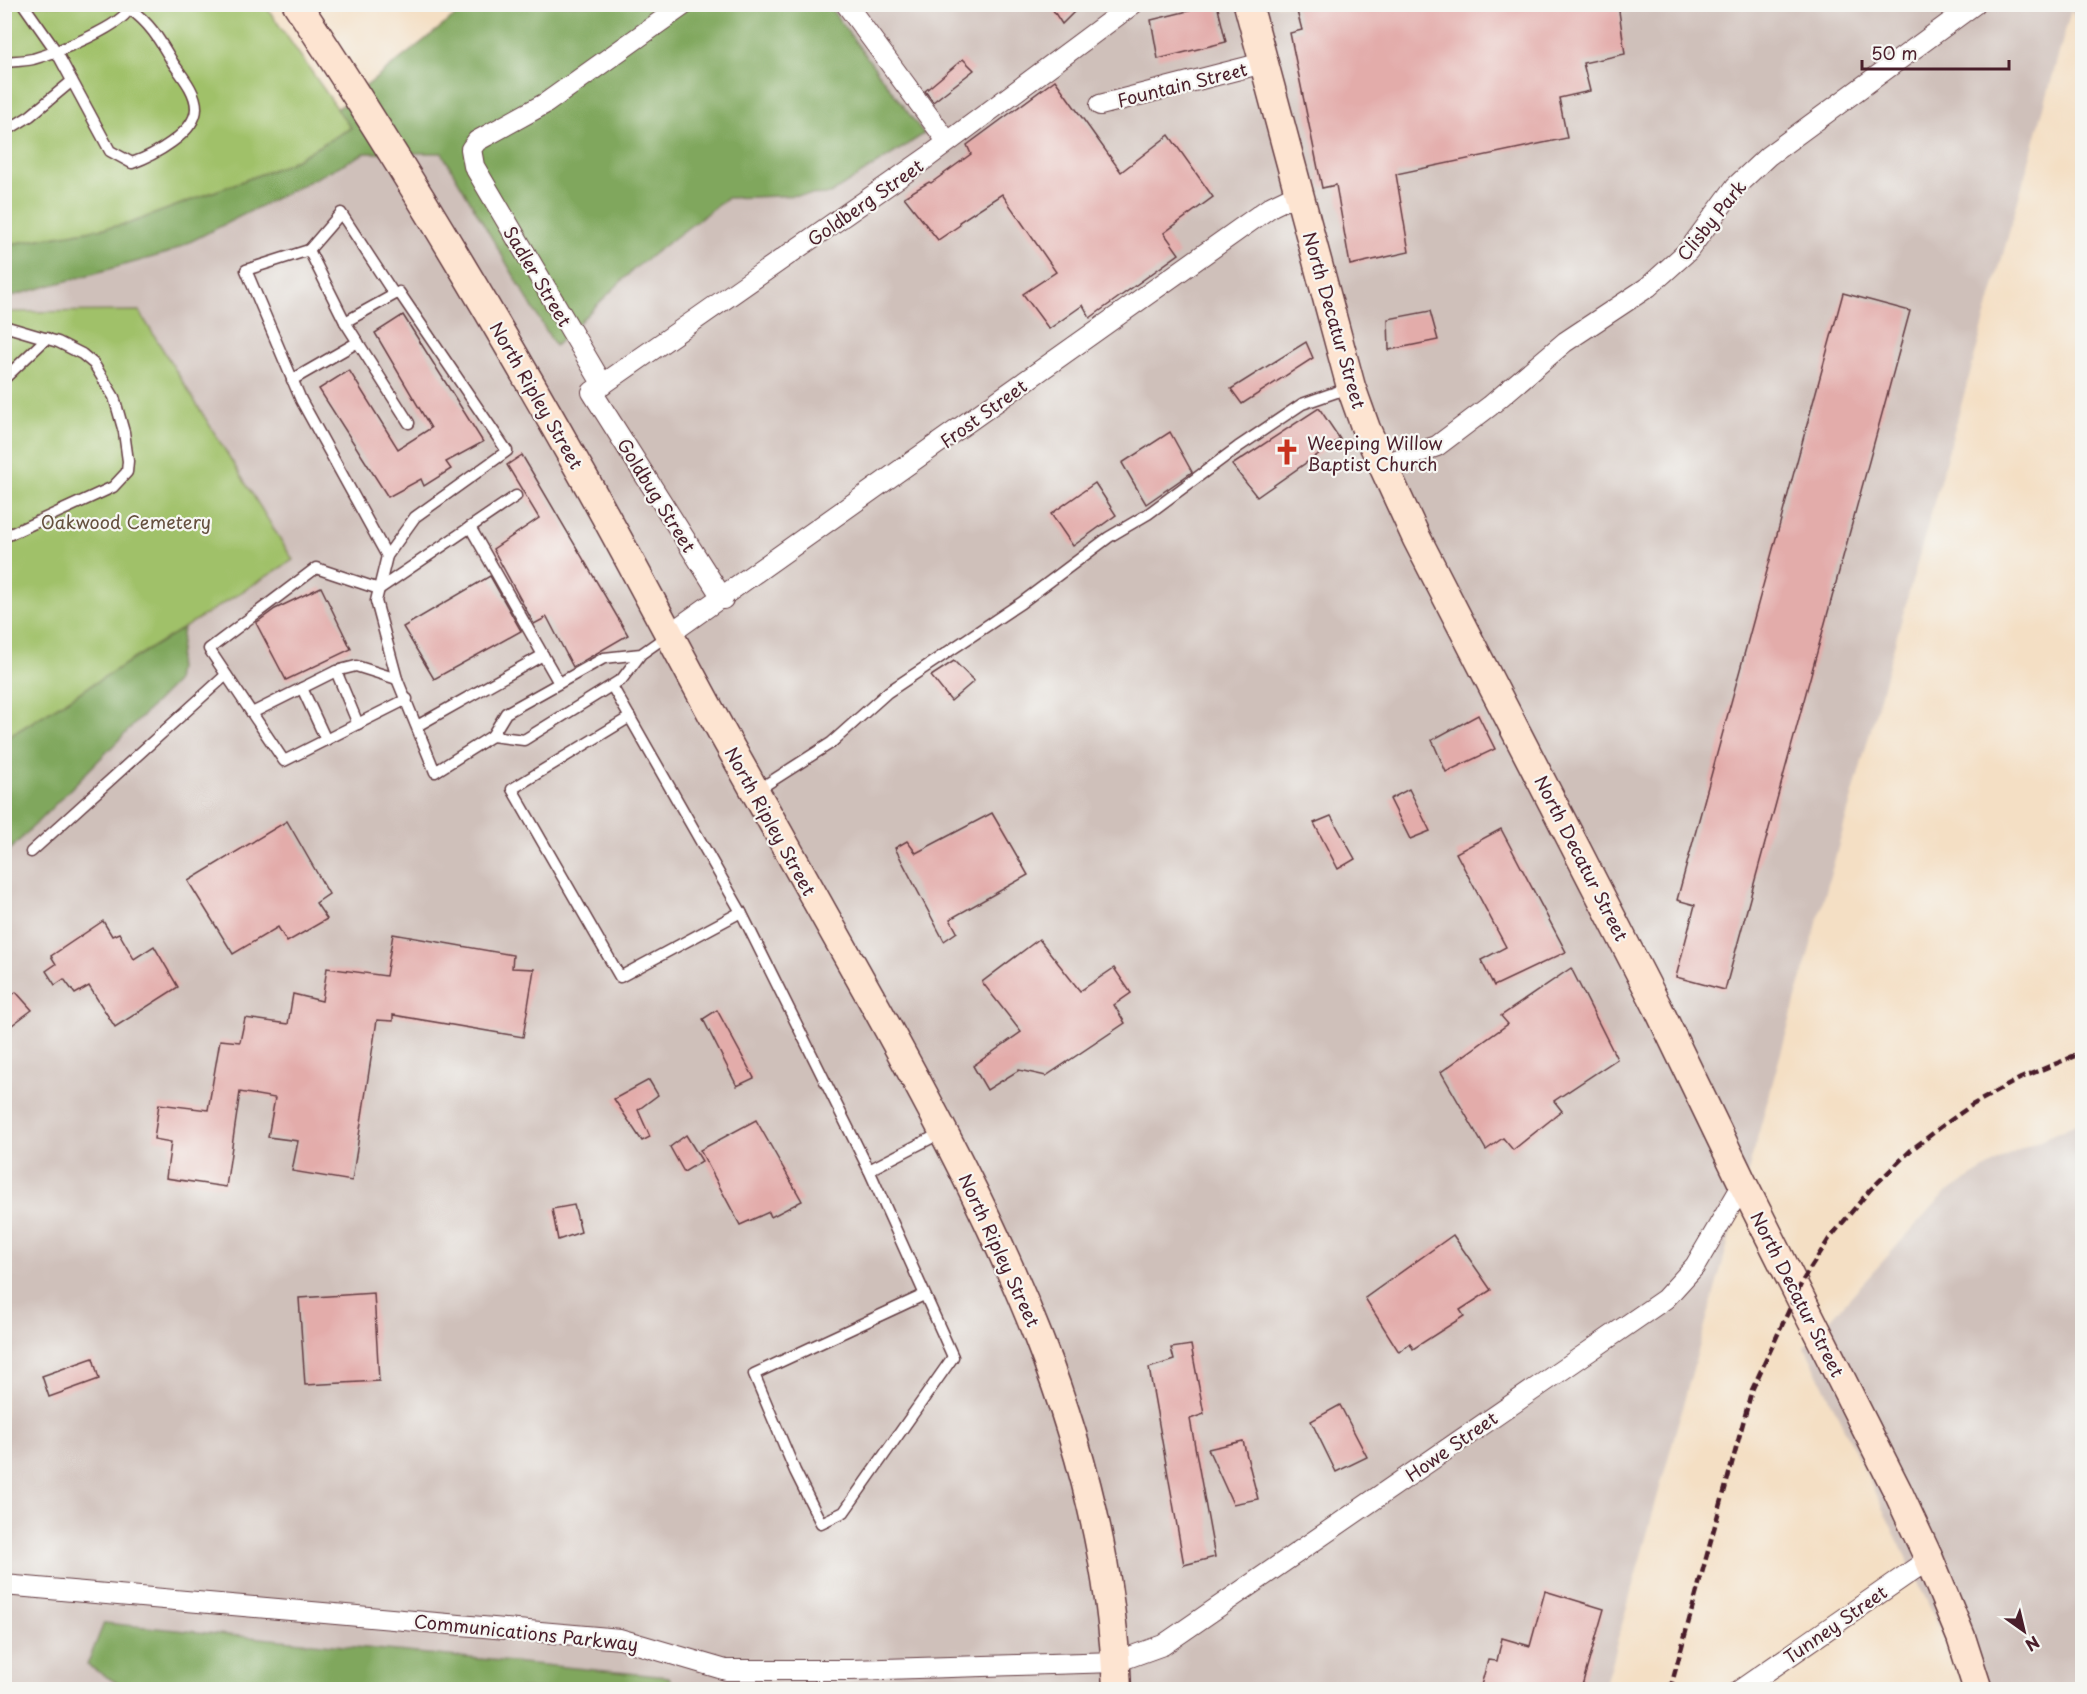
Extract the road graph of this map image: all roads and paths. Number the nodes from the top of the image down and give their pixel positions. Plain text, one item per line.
1 (23, 4) edge
2 (297, 4) edge
3 (685, 4) edge
4 (846, 4) edge
5 (1133, 4) edge
6 (1248, 4) edge
7 (1975, 4) edge
8 (131, 7) edge
9 (56, 51) junction
10 (4, 62) edge
11 (1263, 63) junction
12 (72, 81) junction
13 (1100, 105) dead end
14 (4, 132) edge
15 (947, 141) junction
16 (1299, 193) junction
17 (309, 250) junction
18 (394, 294) junction
19 (345, 322) junction
20 (4, 326) edge
21 (47, 338) junction
22 (358, 342) junction
23 (4, 379) edge
24 (292, 380) junction
25 (1351, 387) junction
26 (598, 388) junction
27 (409, 423) dead end
28 (1382, 465) junction
29 (516, 496) dead end
30 (470, 527) junction
31 (4, 537) edge
32 (387, 556) junction
33 (379, 589) junction
34 (723, 599) junction
35 (668, 635) junction
36 (641, 654) junction
37 (543, 655) junction
38 (336, 671) junction
39 (226, 675) junction
40 (397, 679) junction
41 (559, 683) junction
42 (612, 686) junction
43 (302, 688) junction
44 (406, 699) junction
45 (252, 713) junction
46 (630, 717) junction
47 (358, 724) junction
48 (417, 726) junction
49 (492, 736) junction
50 (326, 740) junction
51 (755, 792) junction
52 (31, 852) dead end
53 (741, 912) junction
54 (943, 1131) junction
55 (869, 1170) junction
56 (1743, 1184) junction
57 (924, 1295) junction
58 (1929, 1558) junction
59 (4, 1586) edge
60 (1117, 1676) edge
61 (1740, 1689) edge
62 (1978, 1689) edge

1 - 9 lane
2 - 35 main road, North Ripley Street
3 - 26 street, Sadler Street
4 - 15 street
5 - 15 street, Goldberg Street
6 - 11 main road, North Decatur Street
7 - 28 street, Clisby Park
8 - 9 lane
8 - 12 lane
9 - 10 lane
9 - 12 lane
11 - 13 street, Fountain Street
11 - 16 main road, North Decatur Street
12 - 14 lane
15 - 26 street, Goldberg Street
16 - 25 main road, North Decatur Street
16 - 34 street, Frost Street
17 - 18 lane
17 - 19 lane
17 - 24 lane
18 - 19 lane
18 - 32 lane
19 - 22 lane
20 - 21 lane
21 - 23 lane
21 - 31 lane
22 - 24 lane
22 - 27 lane
24 - 32 lane
25 - 28 main road, North Decatur Street
25 - 51 lane
26 - 34 street, Goldbug Street
28 - 56 main road, North Decatur Street
29 - 30 lane
30 - 33 lane
30 - 37 lane
32 - 33 lane
33 - 39 lane
33 - 40 lane
34 - 35 street, Frost Street
35 - 36 lane
35 - 51 main road, North Ripley Street
36 - 41 lane
36 - 42 lane
37 - 41 lane
37 - 48 lane
38 - 40 lane
38 - 43 lane
38 - 47 lane
39 - 45 lane
39 - 52 lane
40 - 44 lane
41 - 49 lane
42 - 46 lane
42 - 49 lane
43 - 45 lane
43 - 50 lane
44 - 47 lane
44 - 48 lane
45 - 50 lane
46 - 53 lane
46 - 53 lane
47 - 50 lane
48 - 49 lane
51 - 54 main road, North Ripley Street
53 - 55 lane
54 - 55 lane
54 - 60 main road, North Ripley Street
55 - 57 lane
56 - 58 main road, North Decatur Street
56 - 60 street, Howe Street
57 - 57 lane
58 - 61 street, Tunney Street
58 - 62 main road, North Decatur Street
59 - 60 street, Communications Parkway

